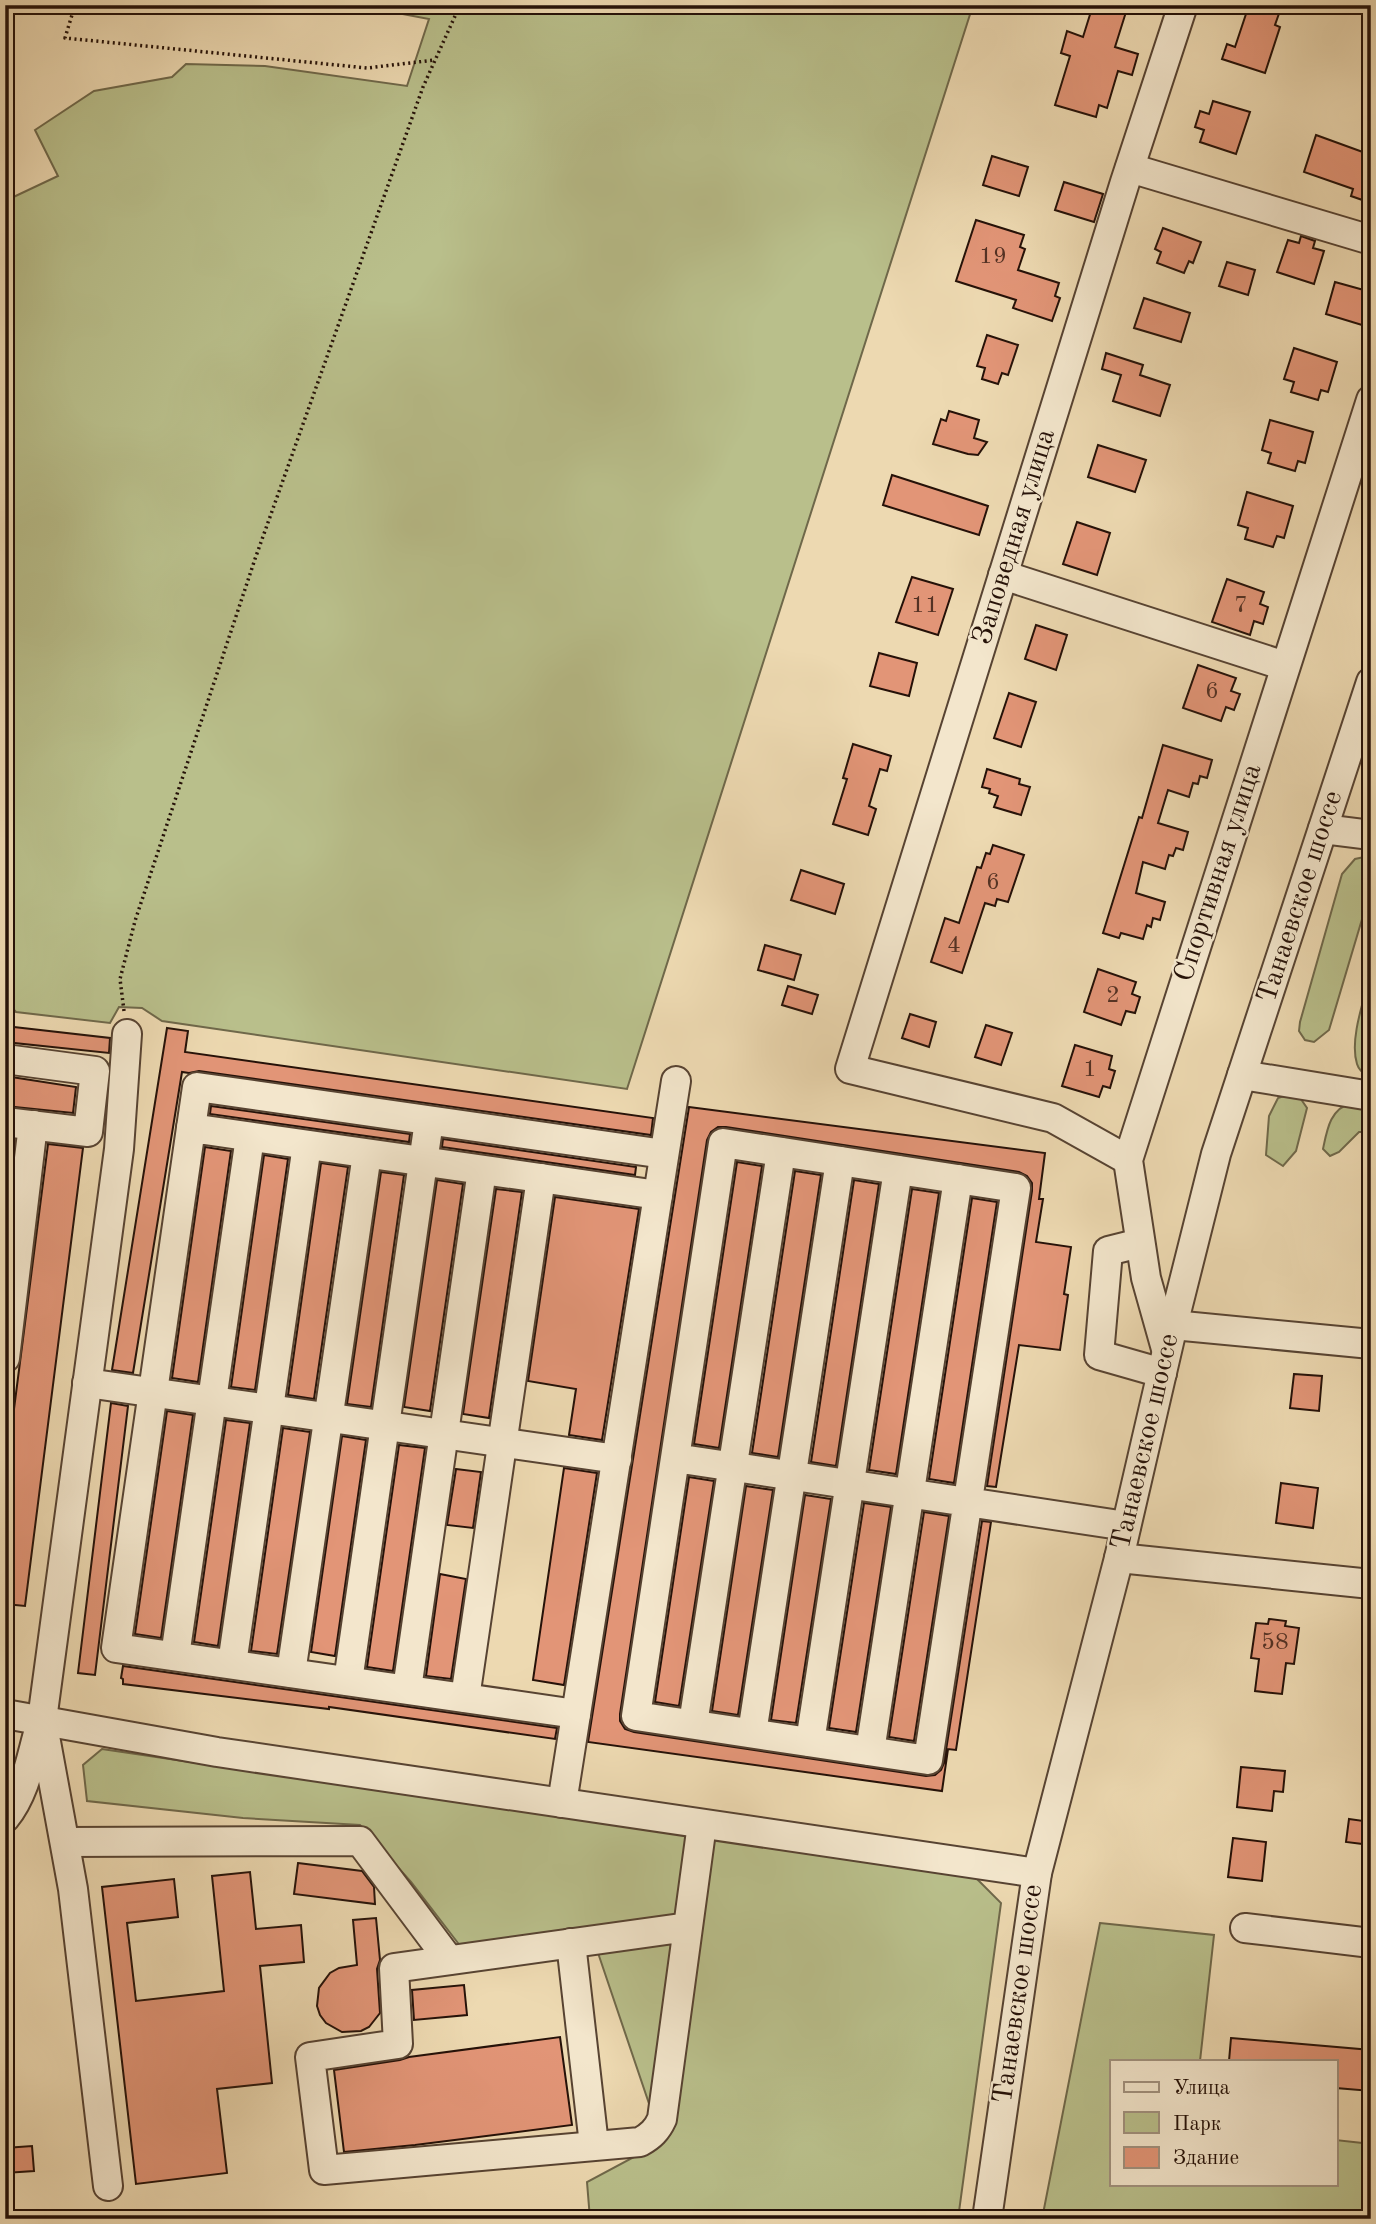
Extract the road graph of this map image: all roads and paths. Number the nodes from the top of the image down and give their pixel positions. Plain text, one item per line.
1 (75, 5) edge
2 (460, 5) edge
3 (1183, 5) edge
4 (435, 60) junction
5 (1130, 168) junction
6 (1371, 240) edge
7 (1371, 400) edge
8 (1003, 575) junction
9 (1286, 666) junction
10 (1371, 682) edge
11 (1324, 829) junction
12 (1371, 835) edge
13 (127, 1034) joint
14 (5, 1059) edge
15 (1242, 1075) junction
16 (676, 1081) dead end
17 (1371, 1096) edge
18 (429, 1121) junction
19 (5, 1122) edge
20 (33, 1125) junction
21 (191, 1128) junction
22 (250, 1137) junction
23 (307, 1145) junction
24 (781, 1152) junction
25 (367, 1154) junction
26 (664, 1154) junction
27 (1128, 1160) junction
28 (423, 1161) junction
29 (840, 1161) junction
30 (482, 1170) junction
31 (898, 1170) junction
32 (541, 1178) junction
33 (958, 1179) junction
34 (658, 1195) junction
35 (1140, 1243) junction
36 (1371, 1344) edge
37 (1167, 1350) junction
38 (5, 1358) edge
39 (87, 1384) junction
40 (153, 1393) junction
41 (212, 1401) junction
42 (269, 1409) junction
43 (328, 1418) junction
44 (385, 1426) junction
45 (444, 1434) junction
46 (502, 1443) junction
47 (675, 1458) junction
48 (617, 1459) junction
49 (733, 1467) junction
50 (792, 1476) junction
51 (850, 1484) junction
52 (909, 1494) junction
53 (968, 1502) junction
54 (1126, 1526) junction
55 (1119, 1558) junction
56 (1371, 1584) edge
57 (175, 1656) junction
58 (232, 1664) junction
59 (291, 1673) junction
60 (348, 1681) junction
61 (407, 1689) junction
62 (465, 1698) junction
63 (5, 1714) edge
64 (576, 1714) junction
65 (42, 1720) junction
66 (693, 1724) junction
67 (752, 1733) junction
68 (810, 1742) junction
69 (870, 1751) junction
70 (562, 1803) junction
71 (5, 1818) edge
72 (702, 1824) junction
73 (65, 1842) junction
74 (1037, 1873) junction
75 (688, 1927) junction
76 (1245, 1928) dead end
77 (571, 1943) junction
78 (1371, 1943) edge
79 (449, 1960) junction
80 (594, 2145) junction
81 (108, 2186) dead end
82 (987, 2219) edge

1 - 4 path
2 - 4 path
3 - 5 street, Заповедная улица
4 - 13 path
5 - 6 street
5 - 8 street, Заповедная улица
7 - 9 street, Спортивная улица
8 - 9 street
8 - 27 street, Заповедная улица
9 - 27 street, Спортивная улица
10 - 11 street, Танаевское шоссе
11 - 12 street
11 - 15 street, Танаевское шоссе
13 - 39 street
14 - 20 street
15 - 17 street
15 - 37 street, Танаевское шоссе
16 - 26 street
18 - 21 street
18 - 26 street
18 - 28 street
19 - 20 street
20 - 38 street
21 - 22 street
21 - 40 street
22 - 23 street
22 - 41 street
23 - 25 street
23 - 42 street
24 - 29 street
24 - 47 street
24 - 49 street
25 - 28 street
25 - 43 street
26 - 34 street
27 - 35 street, Спортивная улица
28 - 30 street
28 - 44 street
29 - 31 street
29 - 50 street
30 - 32 street
30 - 45 street
31 - 33 street
31 - 51 street
32 - 34 street
32 - 46 street
33 - 52 street
33 - 53 street
34 - 48 street
35 - 37 street, Спортивная улица
35 - 37 street
36 - 37 street
37 - 54 street, Танаевское шоссе
39 - 40 street
39 - 65 street
40 - 41 street
40 - 57 street
41 - 42 street
41 - 57 street
42 - 43 street
42 - 58 street
43 - 44 street
43 - 59 street
44 - 45 street
44 - 60 street
45 - 46 street
45 - 61 street
46 - 48 street
46 - 62 street
47 - 49 street
47 - 66 street
48 - 64 street
49 - 50 street
49 - 66 street
50 - 51 street
50 - 67 street
51 - 52 street
51 - 68 street
52 - 53 street
52 - 69 street
53 - 54 street
53 - 69 street
54 - 55 street, Танаевское шоссе
55 - 56 street
55 - 74 street, Танаевское шоссе
57 - 58 street
58 - 59 street
59 - 60 street
60 - 61 street
61 - 62 street
62 - 64 street
63 - 65 street
64 - 70 street
65 - 70 street
65 - 71 street
65 - 73 street
66 - 67 street
67 - 68 street
68 - 69 street
70 - 72 street
72 - 74 street
72 - 75 street
73 - 79 street
73 - 81 street
74 - 82 street, Танаевское шоссе
75 - 77 street
75 - 80 street
76 - 78 street
77 - 79 street
77 - 80 street
79 - 80 street

